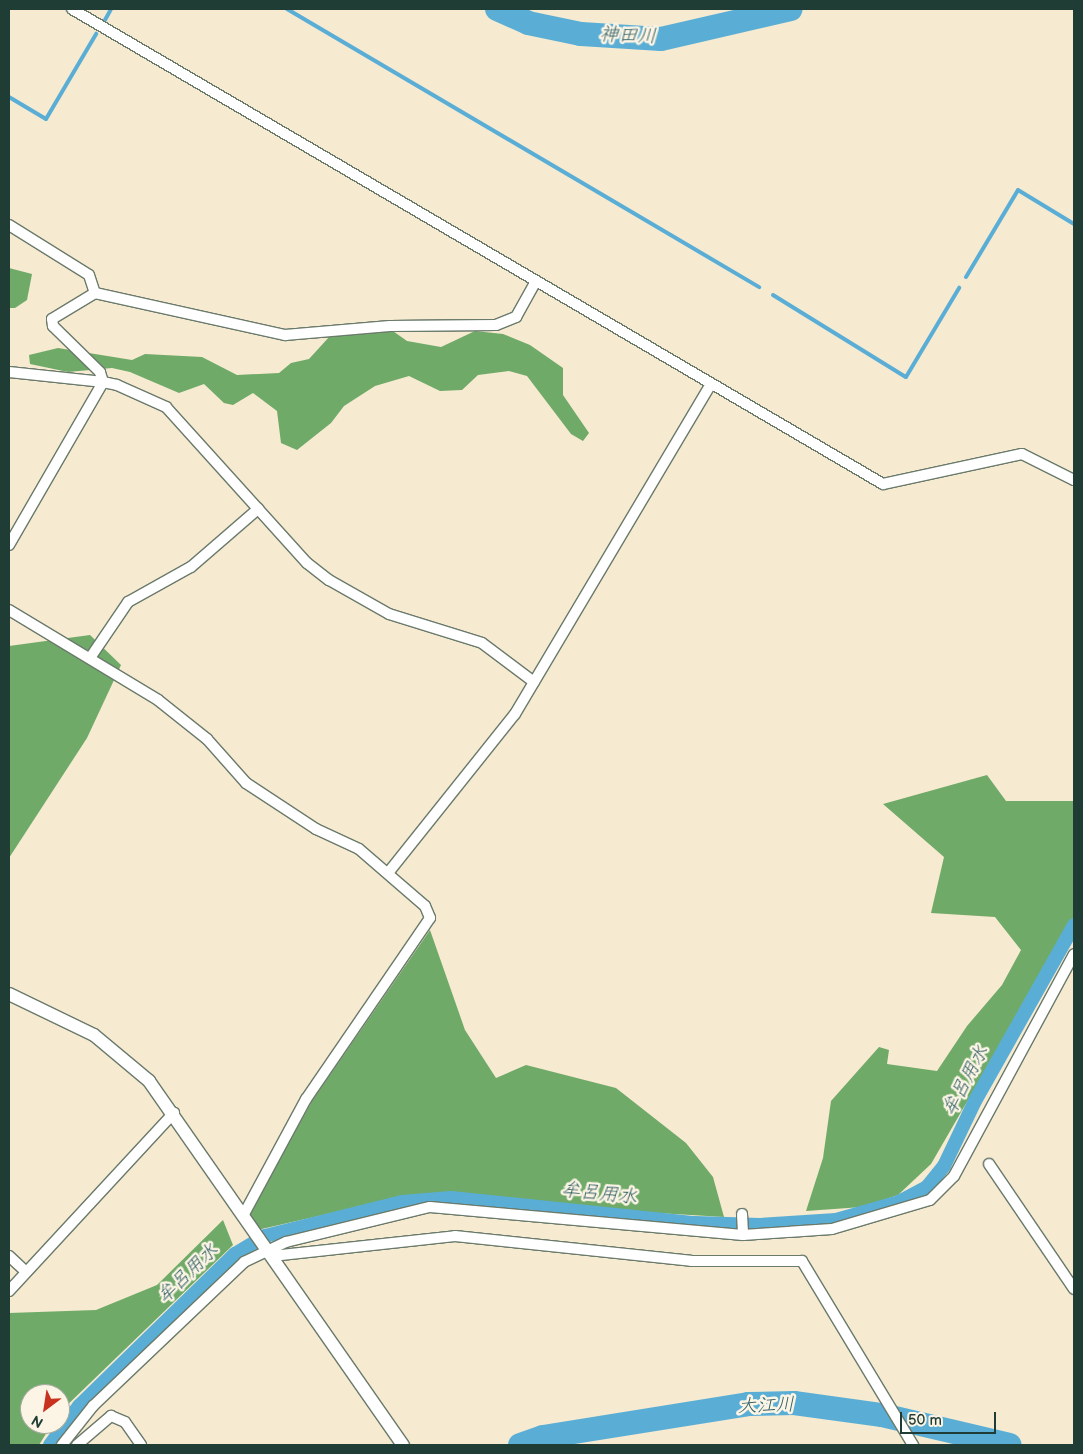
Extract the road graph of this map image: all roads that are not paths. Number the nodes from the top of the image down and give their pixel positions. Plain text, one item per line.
1 (72, 9) edge
2 (9, 224) edge
3 (536, 281) junction
4 (95, 293) junction
5 (9, 372) edge
6 (103, 382) junction
7 (711, 384) junction
8 (1074, 480) edge
9 (258, 509) junction
10 (9, 545) edge
11 (9, 610) edge
12 (90, 658) junction
13 (534, 682) junction
14 (388, 873) junction
15 (1074, 954) edge
16 (9, 994) edge
17 (174, 1113) junction
18 (989, 1164) dead end
19 (244, 1214) junction
20 (742, 1214) dead end
21 (743, 1232) junction
22 (268, 1250) junction
23 (9, 1256) edge
24 (26, 1272) junction
25 (1074, 1288) edge
26 (9, 1291) edge
27 (62, 1445) edge
28 (77, 1445) edge
29 (141, 1445) edge
30 (403, 1445) edge
31 (913, 1445) edge

1 - 3 street
2 - 4 street
3 - 4 street
3 - 7 street
4 - 6 street
5 - 6 street
6 - 9 street
6 - 10 street
7 - 8 street
7 - 13 street
9 - 12 street
9 - 13 street
11 - 12 street
12 - 14 street
13 - 14 street
14 - 19 street
15 - 21 street
16 - 17 street
17 - 19 street
17 - 24 street
18 - 25 street
19 - 22 street
20 - 21 street
21 - 22 street
22 - 27 street
22 - 30 street
22 - 31 street
23 - 24 street
24 - 26 street
28 - 29 street

